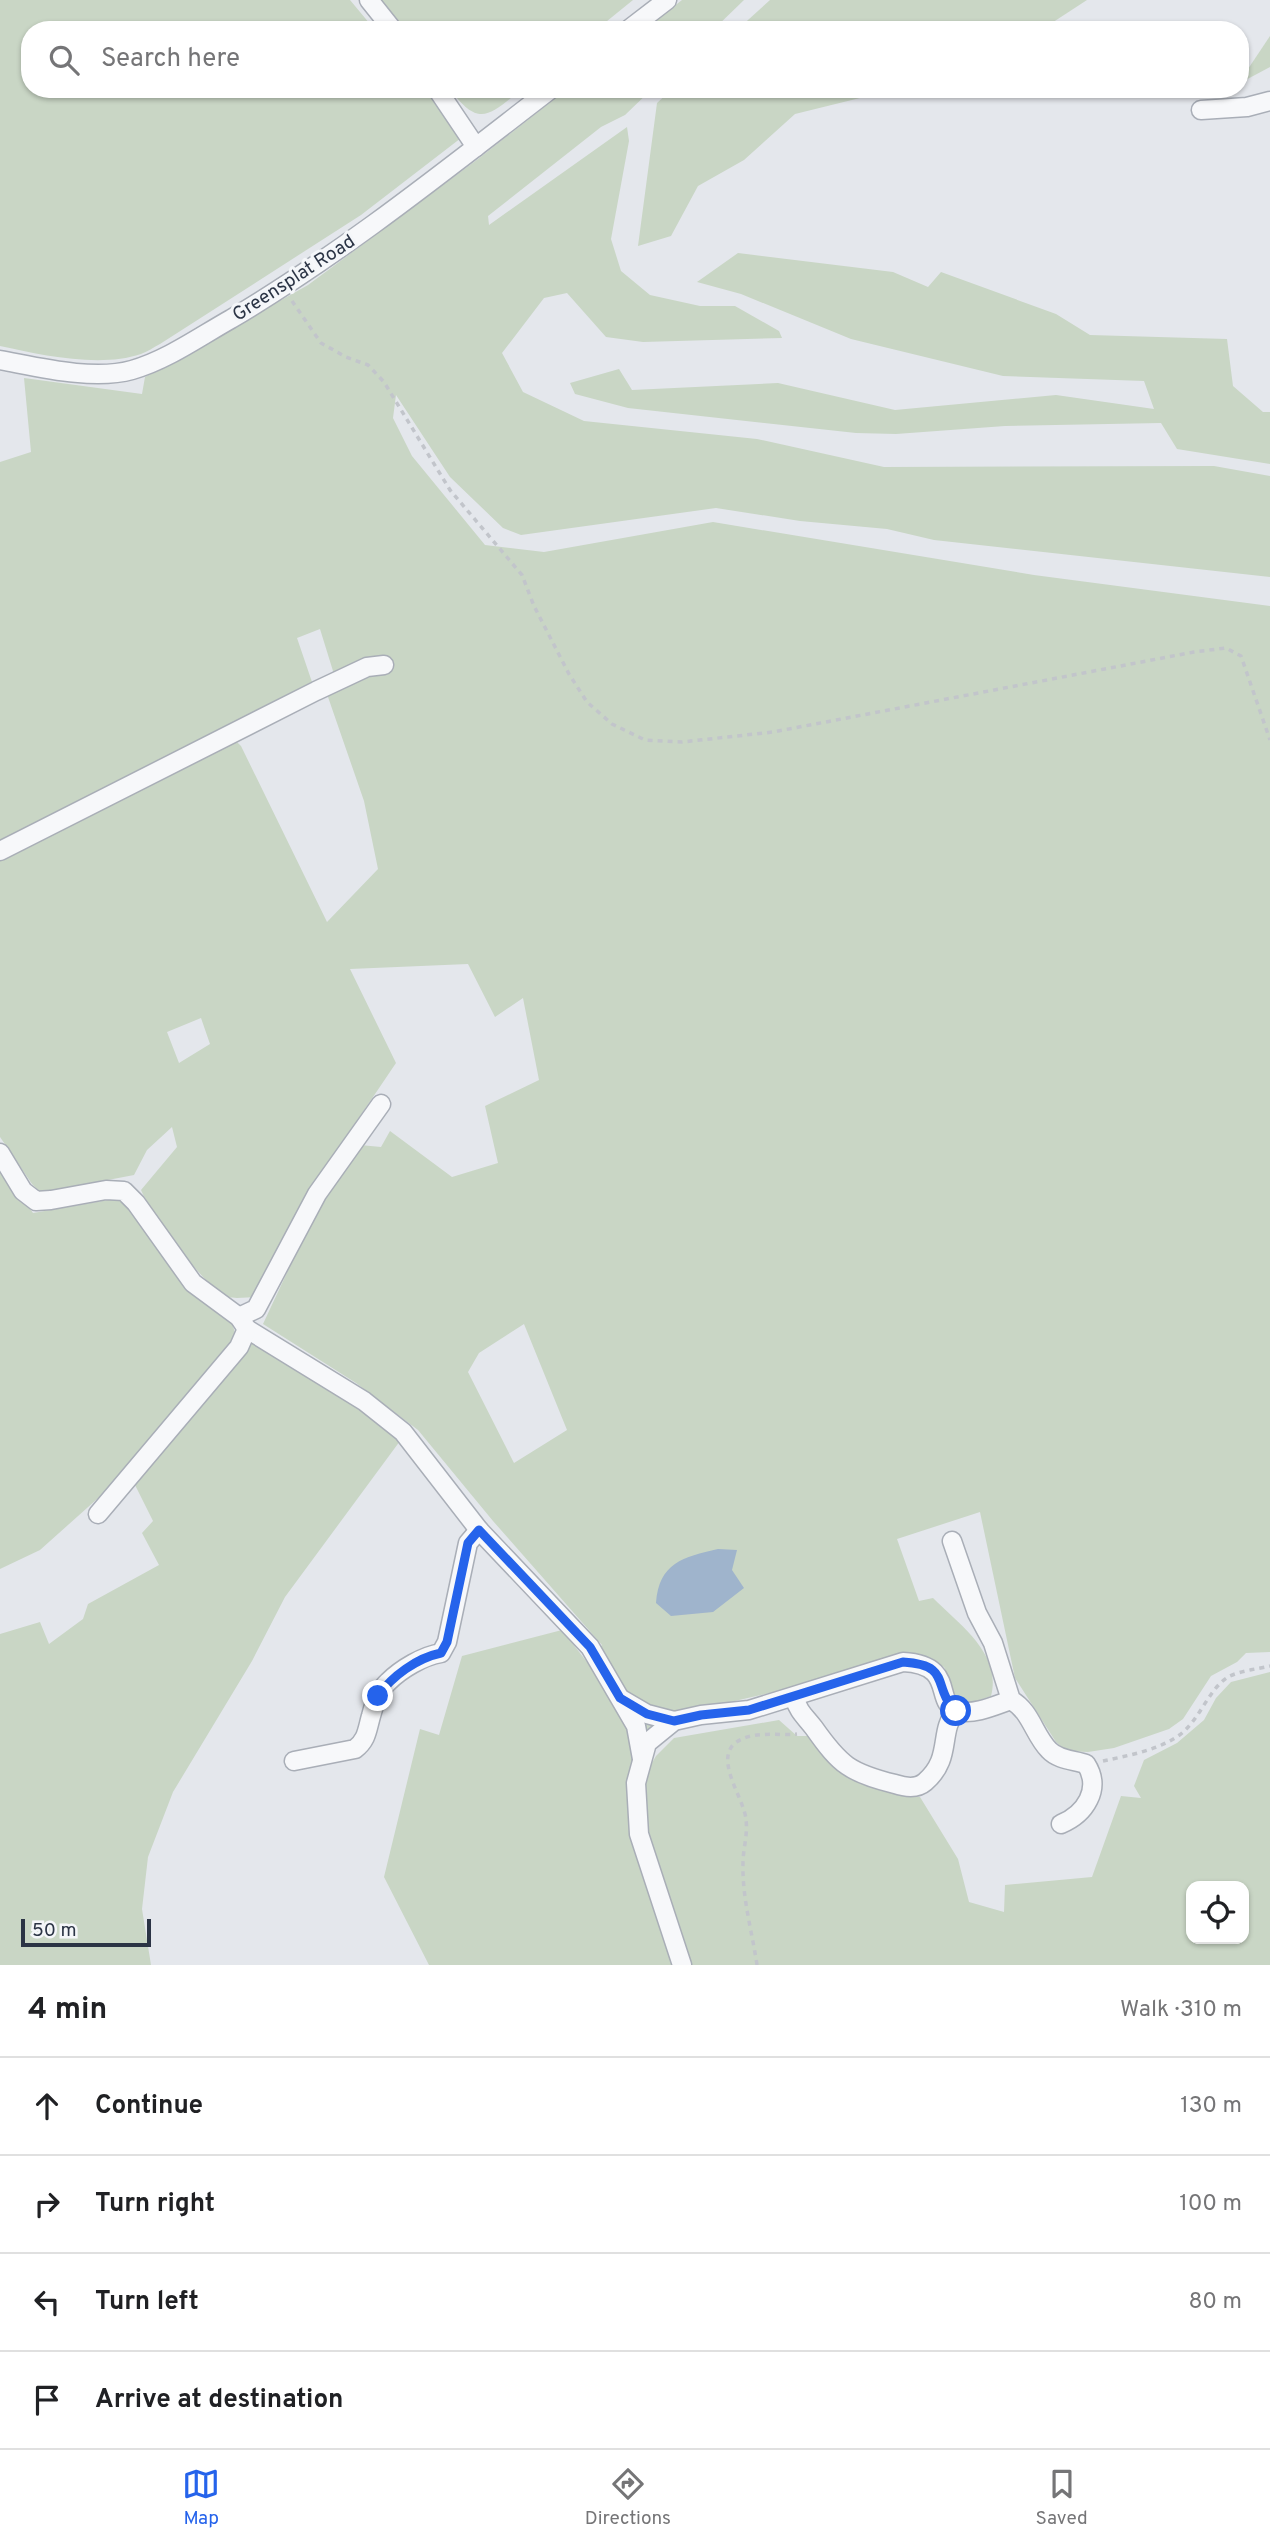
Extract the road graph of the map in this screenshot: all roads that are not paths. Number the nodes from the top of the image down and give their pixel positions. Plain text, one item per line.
1 (369, 0) edge
2 (667, 0) edge
3 (386, 21) edge
4 (640, 21) edge
5 (443, 98) edge
6 (539, 98) edge
7 (1270, 102) edge
8 (1201, 110) dead end
9 (476, 146) junction
10 (0, 360) edge
11 (384, 665) dead end
12 (0, 851) edge
13 (381, 1104) dead end
14 (0, 1153) edge
15 (243, 1323) junction
16 (99, 1514) dead end
17 (479, 1530) junction
18 (952, 1541) dead end
19 (794, 1697) junction
20 (620, 1698) junction
21 (1012, 1700) junction
22 (956, 1711) junction
23 (674, 1721) junction
24 (642, 1759) junction
25 (294, 1760) dead end
26 (1061, 1824) dead end
27 (682, 1965) edge

1 - 3 street
2 - 4 street
5 - 9 street
6 - 9 street, Greensplat Road
7 - 8 street
9 - 10 street, Greensplat Road
11 - 12 street
13 - 15 street
14 - 15 street
15 - 16 street
15 - 17 street
17 - 20 street
17 - 25 street
18 - 21 street
19 - 22 street
19 - 22 street
19 - 23 street
20 - 23 street
20 - 24 street
21 - 22 street
21 - 26 street
23 - 24 street
24 - 27 street

